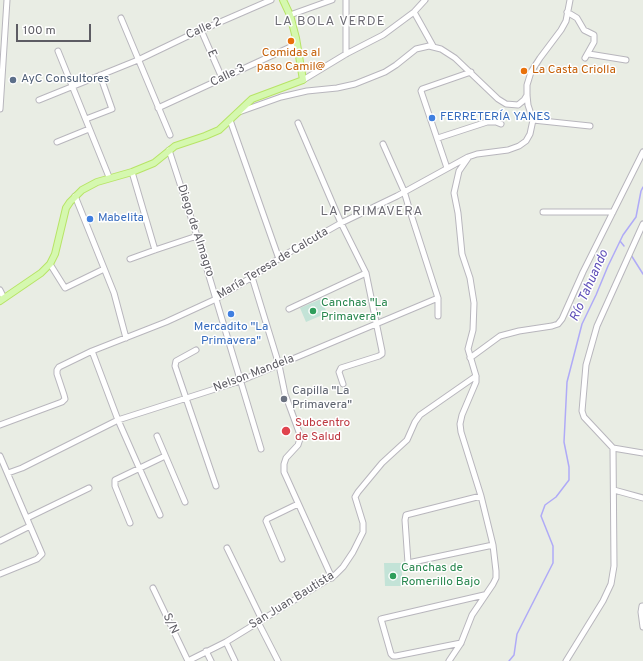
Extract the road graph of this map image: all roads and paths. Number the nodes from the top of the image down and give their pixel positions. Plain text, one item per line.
1 (7, 0) edge
2 (270, 0) edge
3 (283, 0) edge
4 (332, 0) edge
5 (346, 0) edge
6 (425, 0) edge
7 (570, 0) edge
8 (3, 11) edge
9 (414, 12) junction
10 (567, 12) junction
11 (290, 15) junction
12 (121, 18) dead end
13 (201, 30) junction
14 (297, 44) junction
15 (433, 46) junction
16 (2, 47) edge
17 (58, 52) dead end
18 (346, 54) junction
19 (138, 60) junction
20 (626, 60) dead end
21 (471, 72) junction
22 (100, 75) junction
23 (222, 78) junction
24 (303, 80) junction
25 (73, 86) junction
26 (527, 94) junction
27 (39, 100) dead end
28 (158, 108) junction
29 (0, 109) edge
30 (238, 112) junction
31 (86, 119) junction
32 (230, 120) junction
33 (533, 120) junction
34 (298, 123) dead end
35 (502, 124) dead end
36 (590, 126) dead end
37 (90, 129) junction
38 (170, 135) dead end
39 (438, 138) junction
40 (57, 142) dead end
41 (383, 144) dead end
42 (169, 150) junction
43 (643, 152) edge
44 (468, 157) junction
45 (447, 168) junction
46 (132, 172) junction
47 (109, 178) junction
48 (404, 191) junction
49 (75, 196) junction
50 (543, 212) dead end
51 (613, 212) junction
52 (341, 223) junction
53 (643, 224) edge
54 (197, 236) junction
55 (154, 250) junction
56 (130, 259) dead end
57 (279, 259) junction
58 (50, 264) junction
59 (104, 269) junction
60 (366, 273) junction
61 (252, 277) junction
62 (0, 290) edge
63 (438, 298) junction
64 (2, 299) edge
65 (216, 299) junction
66 (288, 309) dead end
67 (438, 316) dead end
68 (376, 324) junction
69 (126, 338) junction
70 (196, 350) dead end
71 (92, 351) junction
72 (470, 358) junction
73 (279, 365) junction
74 (476, 376) junction
75 (240, 381) junction
76 (343, 384) dead end
77 (186, 398) junction
78 (118, 420) junction
79 (0, 425) edge
80 (157, 436) dead end
81 (613, 448) junction
82 (261, 449) dead end
83 (643, 453) edge
84 (0, 456) edge
85 (165, 456) junction
86 (139, 468) junction
87 (8, 473) junction
88 (216, 486) dead end
89 (89, 488) dead end
90 (614, 490) junction
91 (480, 496) junction
92 (643, 498) edge
93 (185, 502) dead end
94 (298, 504) junction
95 (160, 515) dead end
96 (27, 518) junction
97 (130, 523) dead end
98 (30, 526) junction
99 (0, 541) edge
100 (493, 545) junction
101 (227, 548) dead end
102 (282, 559) dead end
103 (0, 574) edge
104 (332, 578) junction
105 (152, 588) dead end
106 (484, 595) junction
107 (643, 606) edge
108 (260, 621) junction
109 (643, 626) edge
110 (226, 642) junction
111 (461, 643) junction
112 (206, 652) junction
113 (188, 661) edge
114 (211, 661) edge
115 (235, 661) edge
116 (278, 661) edge
117 (449, 661) edge
118 (566, 661) edge

1 - 8 street
2 - 13 street, Calle 2
3 - 11 main road
4 - 11 street
5 - 18 street
6 - 9 street
7 - 10 street
8 - 16 street
9 - 15 street
9 - 18 street
10 - 20 street
10 - 26 street
11 - 14 main road
12 - 19 street
13 - 19 street, Calle 2
13 - 23 street, E
14 - 23 street, Calle 3
14 - 24 main road
15 - 21 street
15 - 30 street
16 - 29 street
17 - 25 street
18 - 24 street
19 - 22 street, Calle 2
19 - 28 street
21 - 26 street
21 - 39 street
22 - 25 street, Calle 2
22 - 31 street
23 - 28 street, Calle 3
24 - 30 main road
25 - 27 street, Calle 2
25 - 31 street
26 - 33 street
28 - 38 street
30 - 32 main road
31 - 37 street
32 - 42 main road
32 - 57 street
33 - 36 street
33 - 44 street, María Teresa de Calcuta
34 - 52 street
35 - 39 street
37 - 40 street
37 - 47 street
39 - 45 street
41 - 48 street
42 - 46 main road
42 - 54 street, Diego de Almagro
43 - 51 street
44 - 45 street, María Teresa de Calcuta
44 - 72 street
45 - 48 street, María Teresa de Calcuta
46 - 47 main road
46 - 55 street
47 - 49 main road
48 - 52 street, María Teresa de Calcuta
48 - 63 street
49 - 58 main road
49 - 59 street
50 - 51 street
51 - 72 street
52 - 57 street, María Teresa de Calcuta
52 - 60 street
53 - 81 street
54 - 55 street
54 - 65 street, Diego de Almagro
55 - 56 street
57 - 61 street, María Teresa de Calcuta
58 - 59 street
58 - 64 main road
59 - 69 street
60 - 66 street
60 - 68 street
61 - 65 street, María Teresa de Calcuta
61 - 73 street
62 - 64 street
63 - 67 street
63 - 68 street, Nelson Mandela
65 - 69 street, María Teresa de Calcuta
65 - 75 street, Diego de Almagro
68 - 73 street, Nelson Mandela
68 - 76 street
69 - 71 street, María Teresa de Calcuta
70 - 77 street
71 - 78 street
71 - 79 street, María Teresa de Calcuta
72 - 74 street
73 - 75 street, Nelson Mandela
73 - 94 street
74 - 91 street
74 - 104 street, San Juan Bautista
75 - 77 street, Nelson Mandela
75 - 82 street, Diego de Almagro
77 - 78 street, Nelson Mandela
77 - 88 street
78 - 86 street
78 - 87 street, Nelson Mandela
80 - 85 street
81 - 83 street
81 - 90 street
84 - 87 street
85 - 86 street
85 - 93 street
86 - 95 street
86 - 97 street
87 - 96 street
89 - 96 street
90 - 92 street
90 - 118 street
91 - 100 street
91 - 100 street
94 - 102 street
94 - 104 street
96 - 98 street
98 - 99 street
98 - 103 street
100 - 106 street
101 - 108 street
104 - 108 street, San Juan Bautista
105 - 113 street, S/N
106 - 111 street
106 - 111 street
107 - 109 street
108 - 110 street, San Juan Bautista
108 - 116 street
110 - 112 street, San Juan Bautista
110 - 115 street
111 - 117 street
112 - 113 street, San Juan Bautista
112 - 114 street

